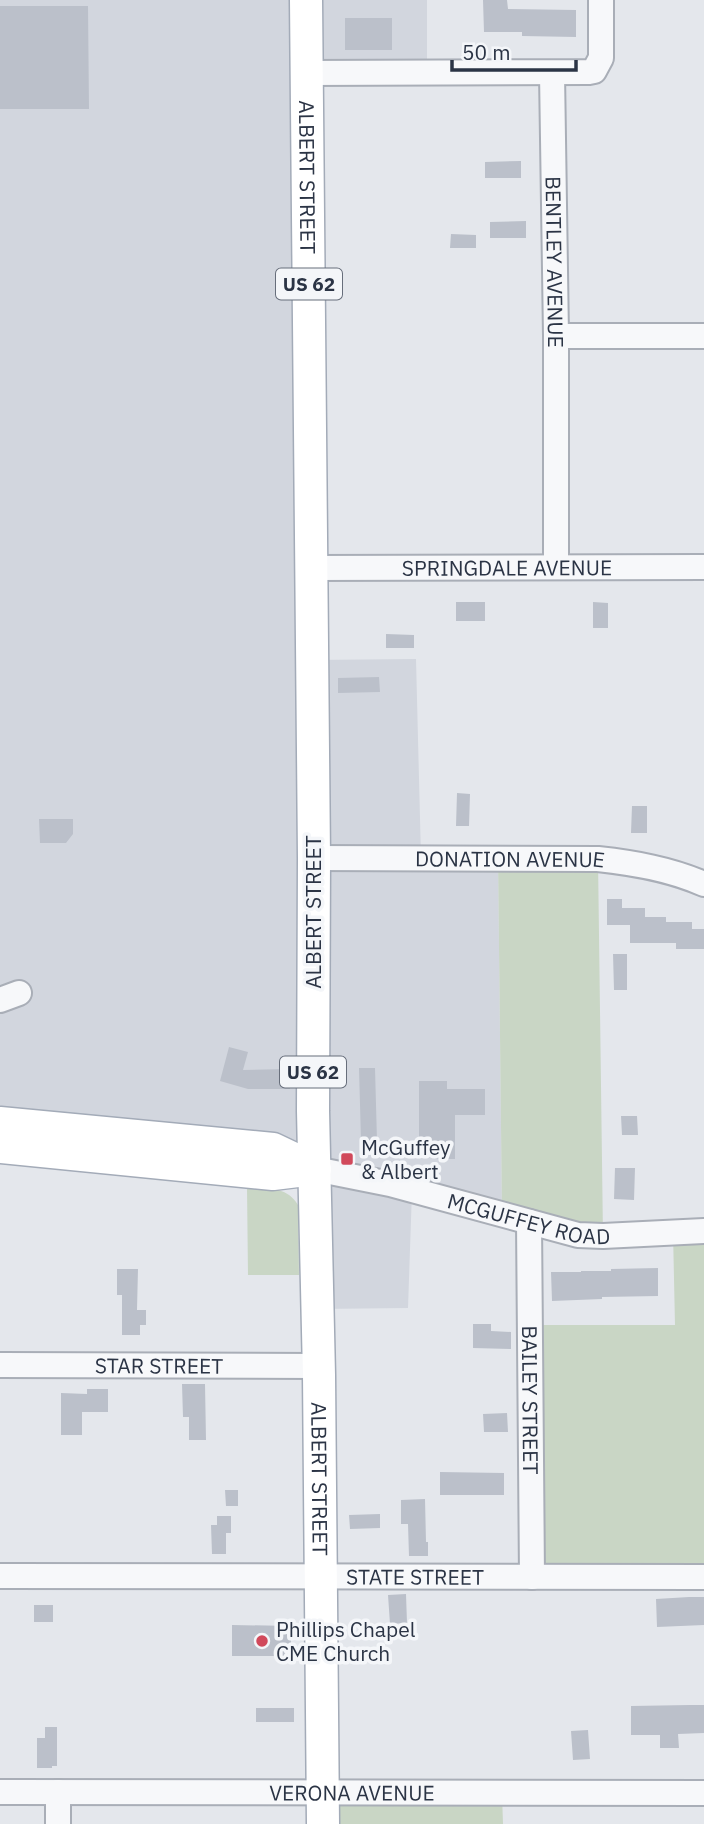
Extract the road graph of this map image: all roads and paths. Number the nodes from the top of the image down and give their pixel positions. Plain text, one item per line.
1 (306, 0) edge
2 (601, 0) edge
3 (307, 73) junction
4 (552, 73) junction
5 (556, 336) junction
6 (704, 336) edge
7 (556, 566) junction
8 (704, 567) edge
9 (311, 568) junction
10 (314, 858) junction
11 (704, 884) edge
12 (0, 1124) edge
13 (0, 1147) edge
14 (316, 1169) junction
15 (529, 1222) junction
16 (704, 1231) edge
17 (0, 1365) edge
18 (319, 1366) junction
19 (0, 1576) edge
20 (321, 1577) junction
21 (532, 1577) junction
22 (704, 1577) edge
23 (0, 1792) edge
24 (58, 1792) junction
25 (322, 1793) junction
26 (704, 1793) edge
27 (58, 1824) edge
28 (323, 1824) edge

1 - 3 main road, ALBERT STREET / US 62
2 - 4 street
3 - 4 street
3 - 9 main road, ALBERT STREET / US 62
4 - 5 street, BENTLEY AVENUE
5 - 6 street
5 - 7 street, BENTLEY AVENUE
7 - 8 street, SPRINGDALE AVENUE
7 - 9 street, SPRINGDALE AVENUE
9 - 10 main road, ALBERT STREET / US 62
10 - 11 street, DONATION AVENUE
10 - 14 main road, ALBERT STREET / US 62
12 - 14 main road, MCGUFFEY ROAD
13 - 14 main road, MCGUFFEY ROAD
14 - 15 street, MCGUFFEY ROAD
14 - 18 main road, ALBERT STREET / US 62
15 - 16 street, MCGUFFEY ROAD
15 - 21 street, BAILEY STREET
17 - 18 street, STAR STREET
18 - 20 main road, ALBERT STREET / US 62
19 - 20 street, STATE STREET
20 - 21 street, STATE STREET
20 - 25 main road, ALBERT STREET / US 62
21 - 22 street, STATE STREET
23 - 24 street, VERONA AVENUE
24 - 25 street, VERONA AVENUE
24 - 27 street
25 - 26 street, VERONA AVENUE
25 - 28 main road, ALBERT STREET / US 62

